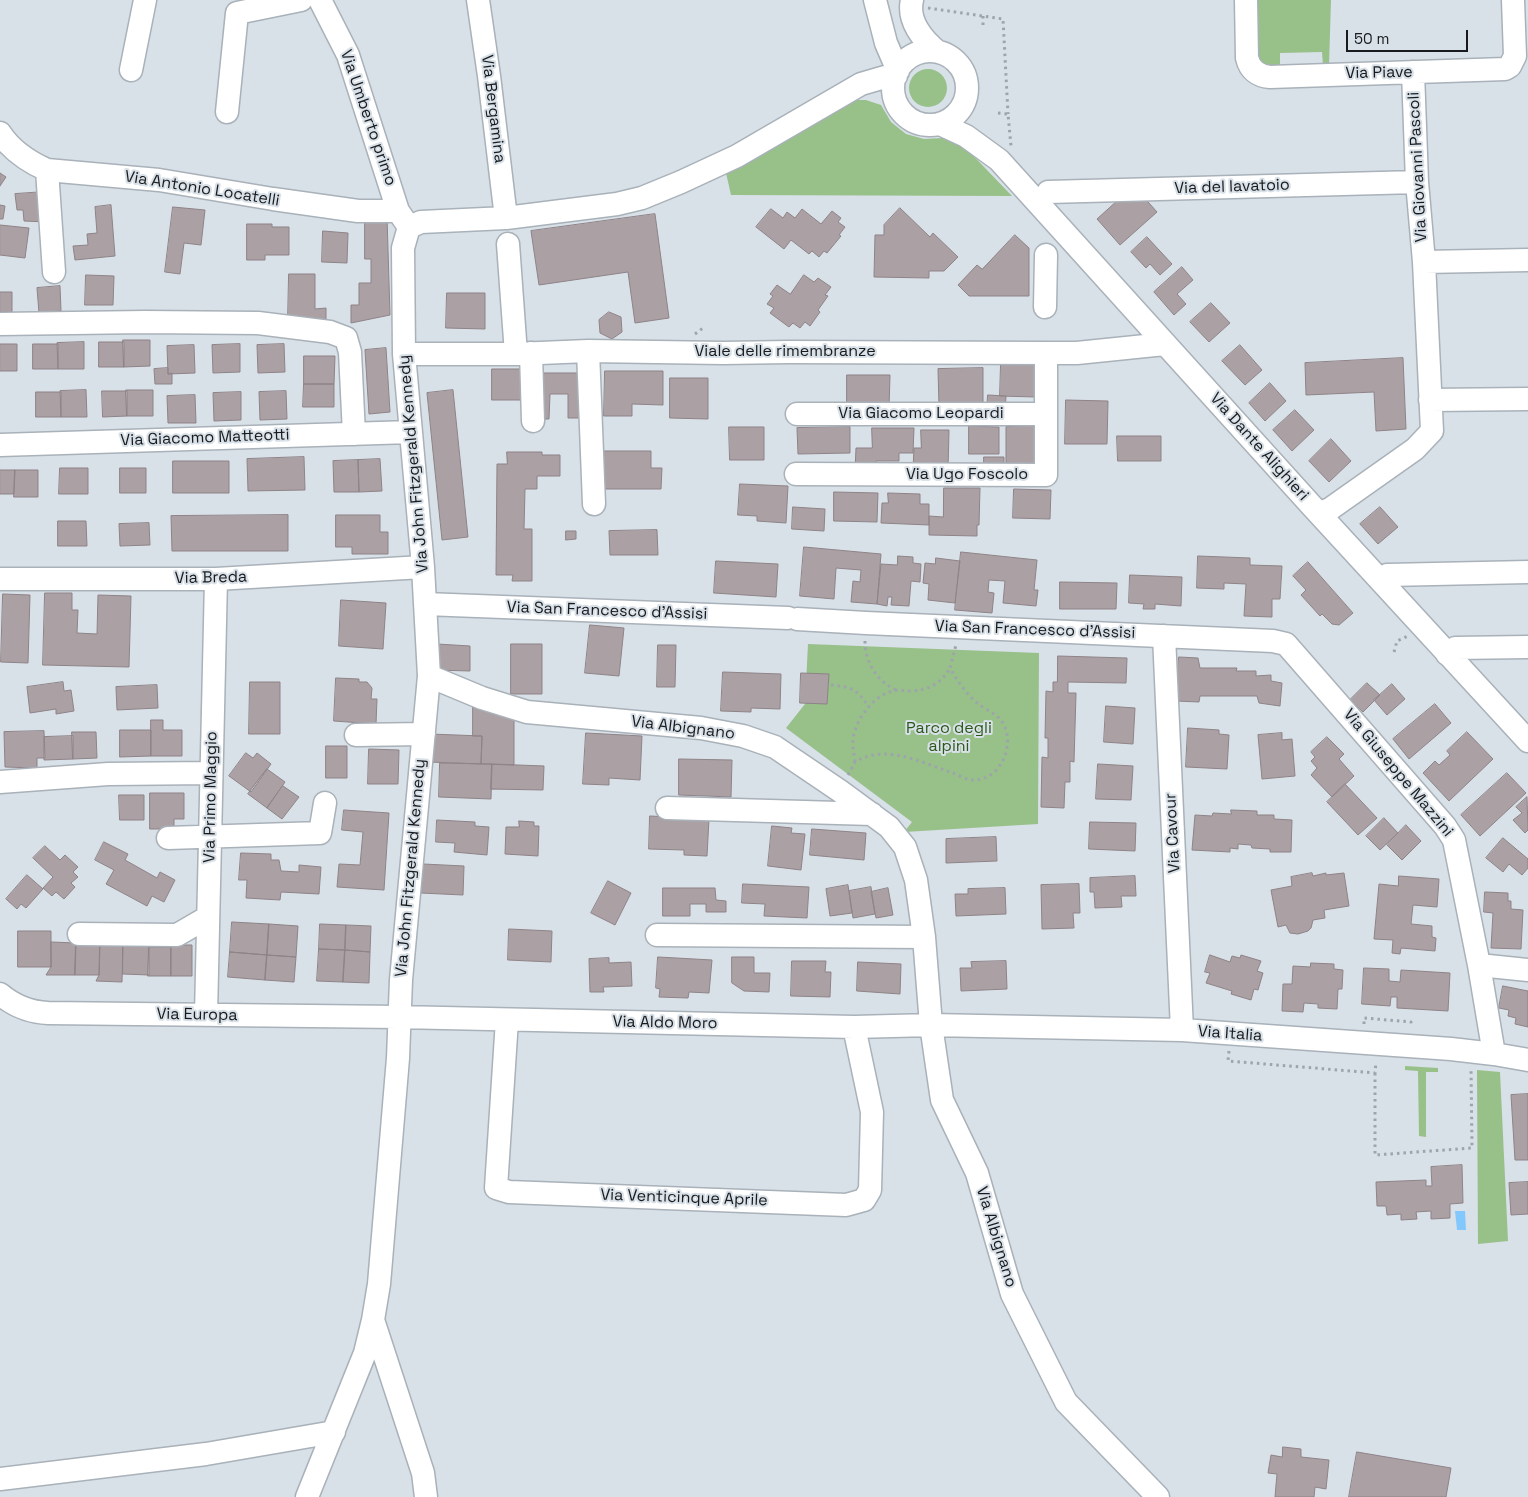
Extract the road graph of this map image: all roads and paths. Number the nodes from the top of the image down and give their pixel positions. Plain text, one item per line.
1 (145, 0) edge
2 (301, 0) edge
3 (320, 0) edge
4 (478, 0) edge
5 (875, 0) edge
6 (1246, 0) edge
7 (1514, 0) edge
8 (911, 4) edge
9 (983, 16) junction
10 (882, 23) junction
11 (983, 27) dead end
12 (932, 52) junction
13 (131, 70) dead end
14 (1414, 72) junction
15 (897, 74) junction
16 (854, 89) junction
17 (966, 95) junction
18 (895, 99) junction
19 (226, 112) dead end
20 (998, 113) dead end
21 (1008, 114) junction
22 (940, 124) junction
23 (0, 133) edge
24 (1001, 151) junction
25 (47, 170) junction
26 (1417, 182) junction
27 (1048, 192) dead end
28 (506, 218) junction
29 (404, 219) junction
30 (508, 244) dead end
31 (1046, 255) dead end
32 (1528, 260) edge
33 (1424, 262) junction
34 (54, 272) dead end
35 (1045, 308) dead end
36 (0, 324) edge
37 (1166, 344) junction
38 (588, 351) junction
39 (1046, 353) junction
40 (404, 354) junction
41 (523, 354) junction
42 (1528, 399) edge
43 (1430, 400) junction
44 (797, 414) dead end
45 (1046, 414) junction
46 (533, 421) dead end
47 (411, 432) junction
48 (354, 434) junction
49 (0, 445) edge
50 (796, 474) dead end
51 (594, 504) dead end
52 (1318, 513) junction
53 (423, 567) junction
54 (1528, 572) edge
55 (0, 579) edge
56 (216, 579) junction
57 (1379, 579) junction
58 (426, 604) junction
59 (1413, 633) dead end
60 (1164, 636) junction
61 (1273, 641) joint
62 (865, 646) dead end
63 (1528, 647) edge
64 (956, 649) dead end
65 (1394, 652) dead end
66 (1447, 654) junction
67 (950, 668) junction
68 (429, 676) junction
69 (831, 685) dead end
70 (897, 690) junction
71 (869, 707) junction
72 (424, 734) junction
73 (356, 735) dead end
74 (1528, 741) edge
75 (855, 762) junction
76 (211, 773) junction
77 (0, 782) edge
78 (840, 791) junction
79 (325, 803) dead end
80 (667, 808) dead end
81 (872, 814) junction
82 (210, 836) junction
83 (168, 838) dead end
84 (208, 917) junction
85 (79, 934) dead end
86 (657, 935) dead end
87 (924, 937) junction
88 (1479, 965) junction
89 (1528, 970) edge
90 (0, 994) edge
91 (206, 1015) junction
92 (398, 1017) junction
93 (507, 1020) junction
94 (932, 1025) junction
95 (854, 1027) junction
96 (1182, 1030) junction
97 (1494, 1054) junction
98 (1528, 1060) edge
99 (1471, 1064) dead end
100 (1374, 1073) dead end
101 (373, 1320) junction
102 (334, 1432) junction
103 (0, 1480) edge
104 (308, 1497) edge
105 (426, 1497) edge
106 (1158, 1497) edge

1 - 13 street
2 - 19 street
3 - 29 street, Via Umberto primo
4 - 28 street, Via Bergamina
5 - 10 street
6 - 14 street, Via Piave
7 - 14 street, Via Piave
8 - 9 path
8 - 12 street
9 - 11 path
9 - 21 path
10 - 12 street
10 - 15 street
12 - 15 street
12 - 17 street
14 - 26 street, Via Giovanni Pascoli
15 - 16 street, Via Antonio Locatelli
15 - 18 street
16 - 18 street
16 - 28 street, Via Antonio Locatelli
17 - 22 street
17 - 24 street, Via Dante Alighieri
18 - 22 street
20 - 21 path
21 - 24 path
22 - 24 street, Via Dante Alighieri
23 - 25 street, Via Antonio Locatelli
24 - 37 street, Via Dante Alighieri
25 - 29 street, Via Antonio Locatelli
25 - 34 street
26 - 27 street, Via del lavatoio
26 - 33 street, Via Giovanni Pascoli
28 - 29 street, Via Antonio Locatelli
29 - 40 street, Via John Fitzgerald Kennedy
30 - 41 street
31 - 35 street
32 - 33 street, Via Giovanni Pascoli
33 - 43 street, Via Giovanni Pascoli
36 - 48 street
37 - 39 street, Viale delle rimembranze
37 - 52 street, Via Dante Alighieri
38 - 39 street, Viale delle rimembranze
38 - 41 street, Viale delle rimembranze
38 - 51 street
39 - 45 street, Via Ugo Foscolo
40 - 41 street, Viale delle rimembranze
40 - 47 street, Via John Fitzgerald Kennedy
41 - 46 street
42 - 43 street
43 - 52 street, Via Giovanni Pascoli
44 - 45 street, Via Giacomo Leopardi
45 - 50 street, Via Ugo Foscolo
47 - 48 street, Via Giacomo Matteotti
47 - 53 street, Via John Fitzgerald Kennedy
48 - 49 street, Via Giacomo Matteotti
52 - 57 street, Via Dante Alighieri
53 - 56 street, Via Breda
53 - 58 street, Via John Fitzgerald Kennedy
54 - 57 street
55 - 56 street, Via Breda
56 - 76 street, Via Primo Maggio
57 - 66 street, Via Dante Alighieri
58 - 60 street, Via San Francesco d'Assisi
58 - 68 street, Via John Fitzgerald Kennedy
59 - 65 path
60 - 61 street, Via San Francesco d'Assisi
60 - 96 street, Via Cavour
61 - 88 street, Via Giuseppe Mazzini
62 - 70 path
63 - 66 street
64 - 67 path
66 - 74 street, Via Dante Alighieri
67 - 70 path
67 - 75 path
68 - 72 street, Via John Fitzgerald Kennedy
68 - 78 street, Via Albignano
69 - 71 path
70 - 71 path
71 - 75 path
72 - 73 street
72 - 92 street, Via John Fitzgerald Kennedy
75 - 78 path
76 - 77 street
76 - 82 street, Via Primo Maggio
78 - 81 street, Via Albignano
79 - 82 street
80 - 81 street
81 - 87 street, Via Albignano
82 - 83 street
82 - 84 street, Via Primo Maggio
84 - 85 street
84 - 91 street, Via Primo Maggio
86 - 87 street
87 - 94 street, Via Albignano
88 - 89 street
88 - 97 street, Via Giuseppe Mazzini
90 - 91 street, Via Europa
91 - 92 street, Via Europa
92 - 93 street, Via Aldo Moro
92 - 101 street, Via John Fitzgerald Kennedy
93 - 95 street, Via Aldo Moro
93 - 95 street, Via Venticinque Aprile
94 - 95 street, Via Aldo Moro
94 - 96 street, Via Italia
94 - 106 street, Via Albignano
96 - 97 street, Via Italia
97 - 98 street, Via Italia
99 - 100 path
101 - 102 street, Via John Fitzgerald Kennedy
101 - 105 street
102 - 103 street
102 - 104 street, Via John Fitzgerald Kennedy

